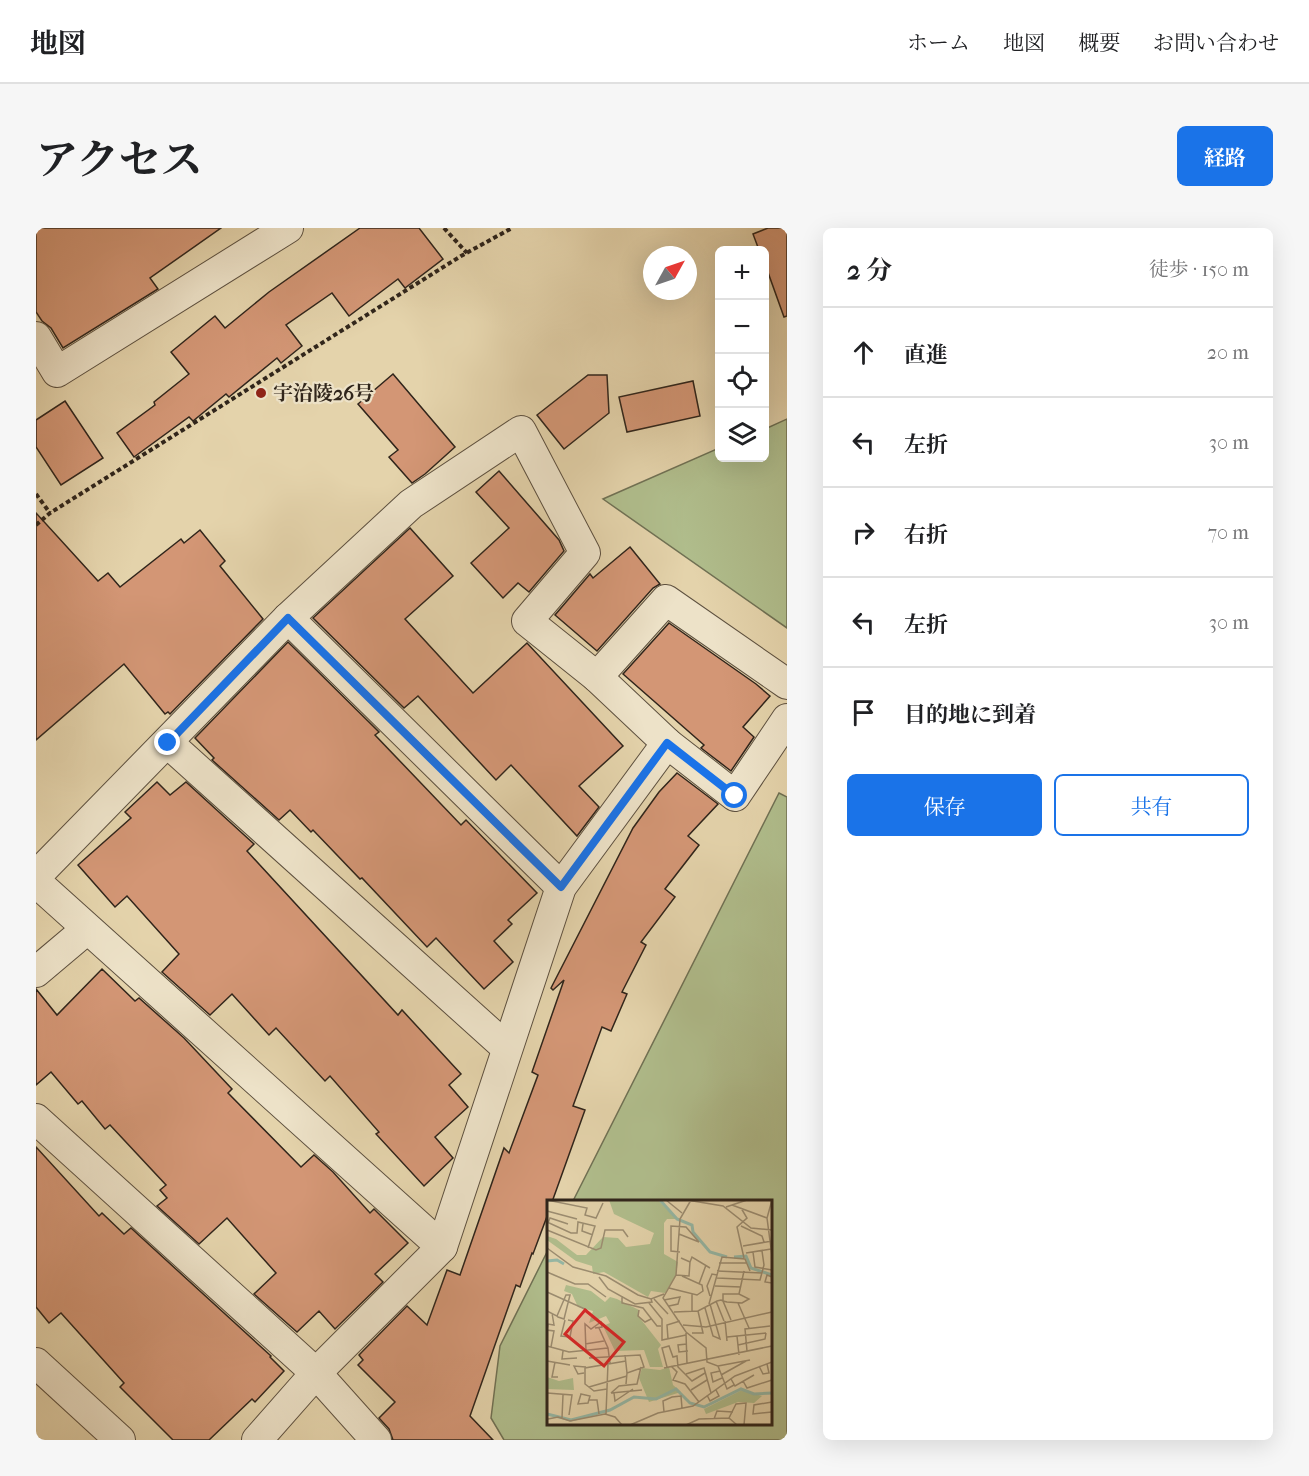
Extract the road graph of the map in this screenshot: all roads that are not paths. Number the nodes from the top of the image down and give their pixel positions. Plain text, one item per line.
1 (288, 228) edge
2 (36, 337) edge
3 (288, 618) junction
4 (597, 677) junction
5 (787, 684) edge
6 (787, 719) edge
7 (168, 743) junction
8 (667, 743) junction
9 (36, 876) edge
10 (36, 882) edge
11 (561, 887) junction
12 (87, 928) junction
13 (36, 972) edge
14 (507, 1048) junction
15 (36, 1119) edge
16 (442, 1246) junction
17 (36, 1363) edge
18 (316, 1373) junction
19 (120, 1440) edge
20 (257, 1440) edge
21 (376, 1440) edge

1 - 2 street
3 - 4 street
3 - 7 street
3 - 11 street
4 - 5 street
4 - 8 street
6 - 8 street
7 - 9 street
7 - 14 street
8 - 11 street
10 - 12 street
11 - 14 street
12 - 13 street
12 - 16 street
14 - 16 street
15 - 18 street
16 - 18 street
17 - 19 street
18 - 20 street
18 - 21 street

